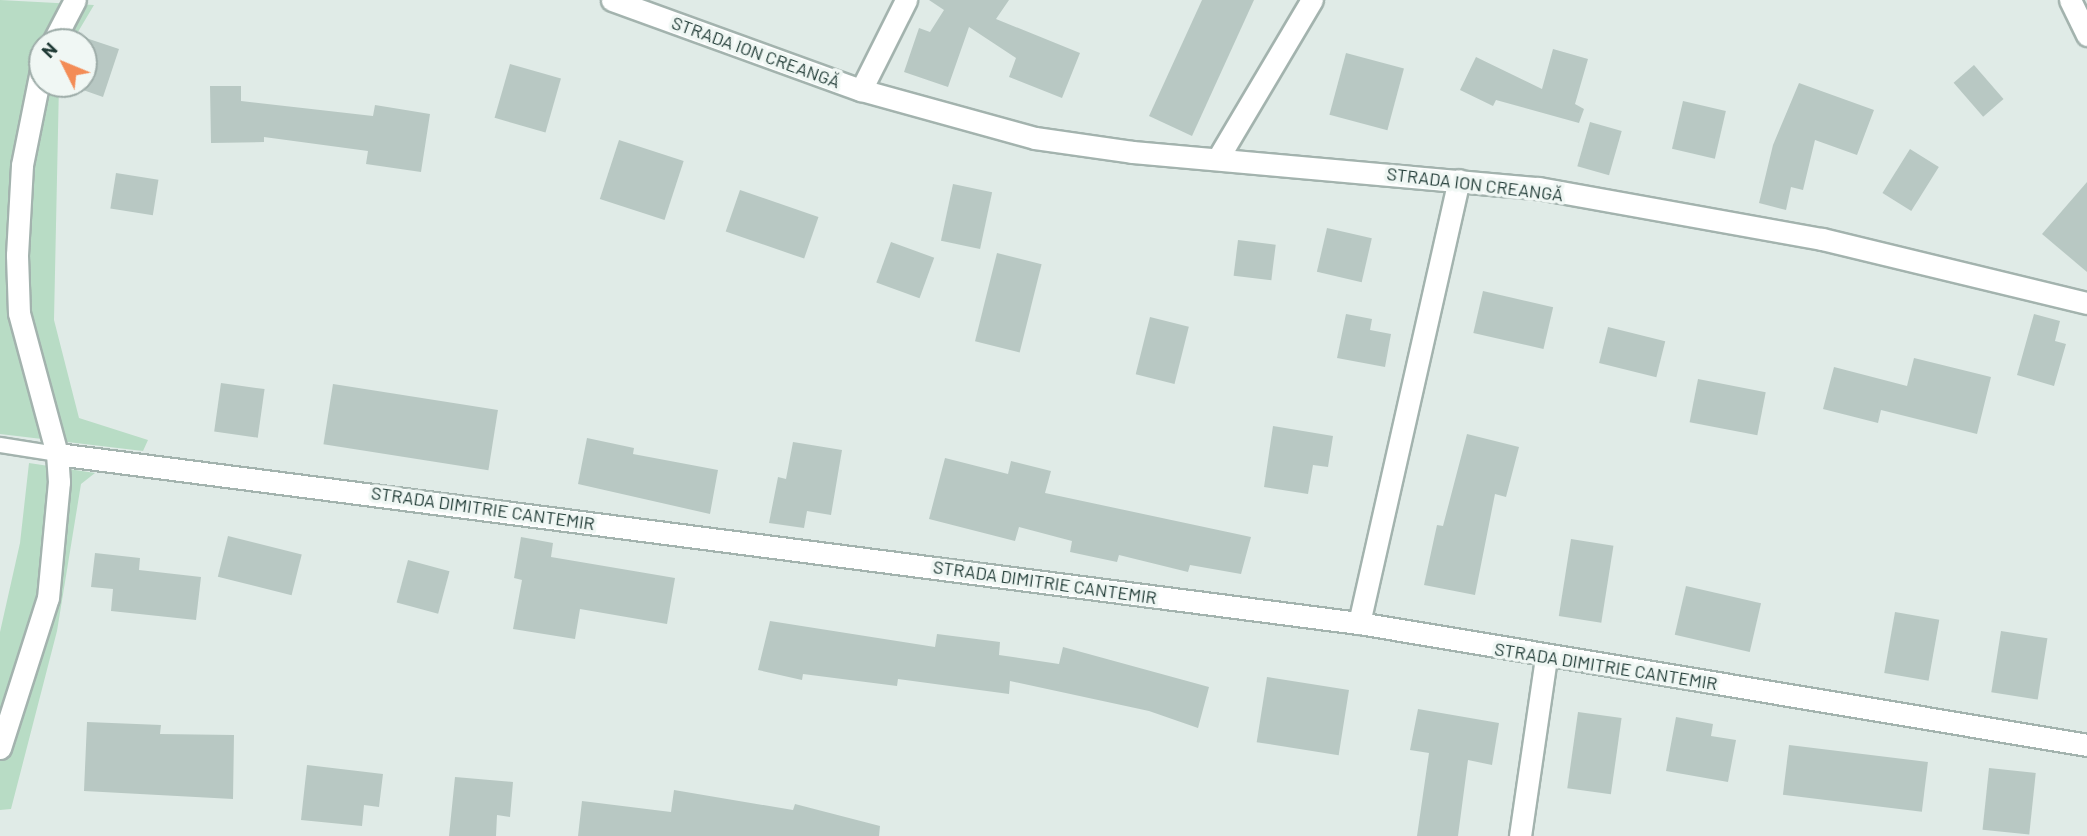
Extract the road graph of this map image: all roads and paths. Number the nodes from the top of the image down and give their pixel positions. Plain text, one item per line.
1 (75, 0) edge
2 (612, 0) edge
3 (906, 0) edge
4 (1312, 0) edge
5 (2070, 0) edge
6 (60, 28) edge
7 (2087, 35) edge
8 (860, 90) junction
9 (35, 98) edge
10 (1218, 158) junction
11 (1459, 180) junction
12 (2087, 303) edge
13 (0, 445) edge
14 (57, 454) junction
15 (1359, 623) junction
16 (1546, 657) junction
17 (2087, 745) edge
18 (0, 748) edge
19 (1520, 836) edge

1 - 6 street
2 - 8 street, STRADA ION CREANGĂ
3 - 8 street, STRADA ION CREANGĂ
4 - 10 street
5 - 7 street
8 - 10 street, STRADA ION CREANGĂ
9 - 14 street
10 - 11 street, STRADA ION CREANGĂ
11 - 12 street, STRADA ION CREANGĂ
11 - 15 street
13 - 14 lane, STRADA DIMITRIE CANTEMIR
14 - 15 street, STRADA DIMITRIE CANTEMIR
14 - 18 street
15 - 16 street, STRADA DIMITRIE CANTEMIR
16 - 17 street, STRADA DIMITRIE CANTEMIR
16 - 19 street

